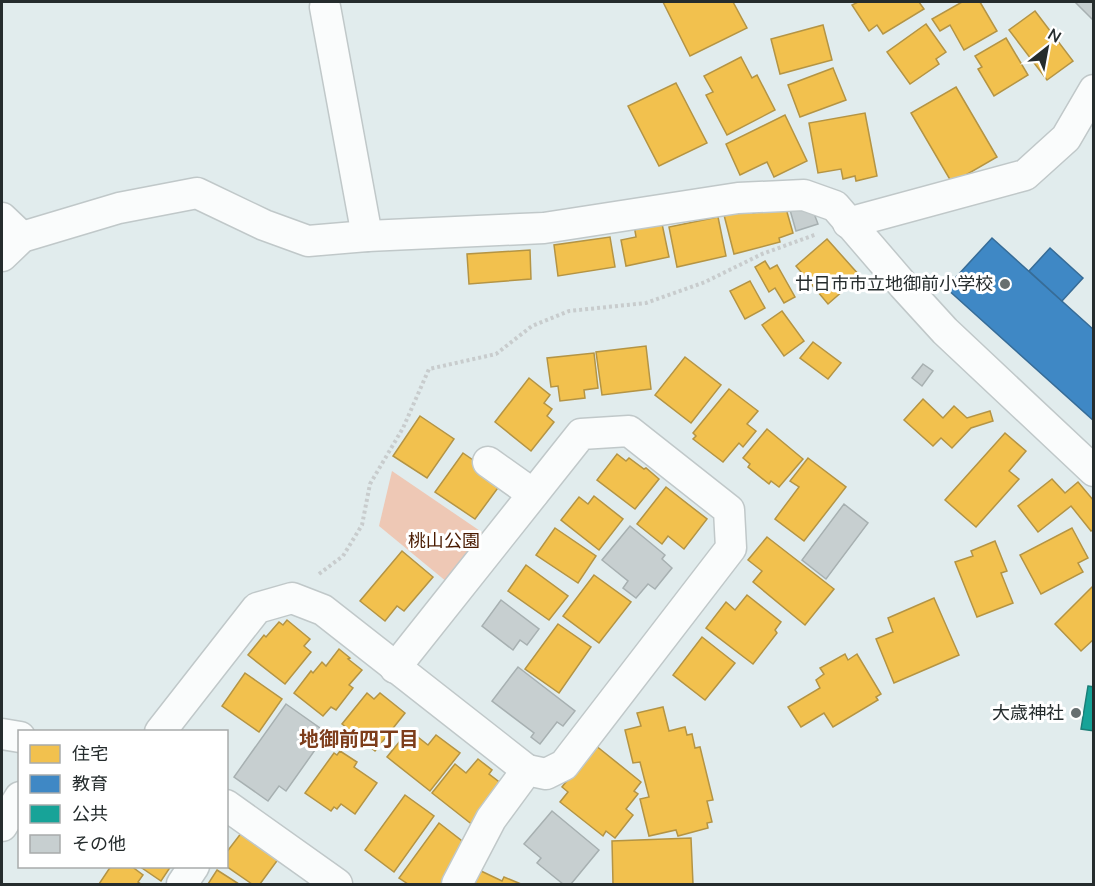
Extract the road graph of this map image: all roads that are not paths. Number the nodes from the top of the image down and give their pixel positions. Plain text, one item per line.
1 (325, 7) dead end
2 (1094, 90) edge
3 (848, 223) junction
4 (367, 236) junction
5 (8, 237) edge
6 (488, 462) dead end
7 (1094, 471) edge
8 (533, 494) junction
9 (395, 668) junction
10 (162, 730) edge
11 (2, 734) edge
12 (18, 737) edge
13 (527, 770) junction
14 (18, 800) edge
15 (228, 810) edge
16 (2, 826) edge
17 (193, 868) edge
18 (182, 885) edge
19 (337, 885) edge
20 (457, 885) edge

1 - 4 street
2 - 3 street
3 - 4 street
3 - 7 street
4 - 5 street
6 - 8 street
8 - 9 street
8 - 13 street
9 - 10 street
9 - 13 street
11 - 12 street
13 - 20 street
14 - 16 street
15 - 19 street
17 - 18 street

